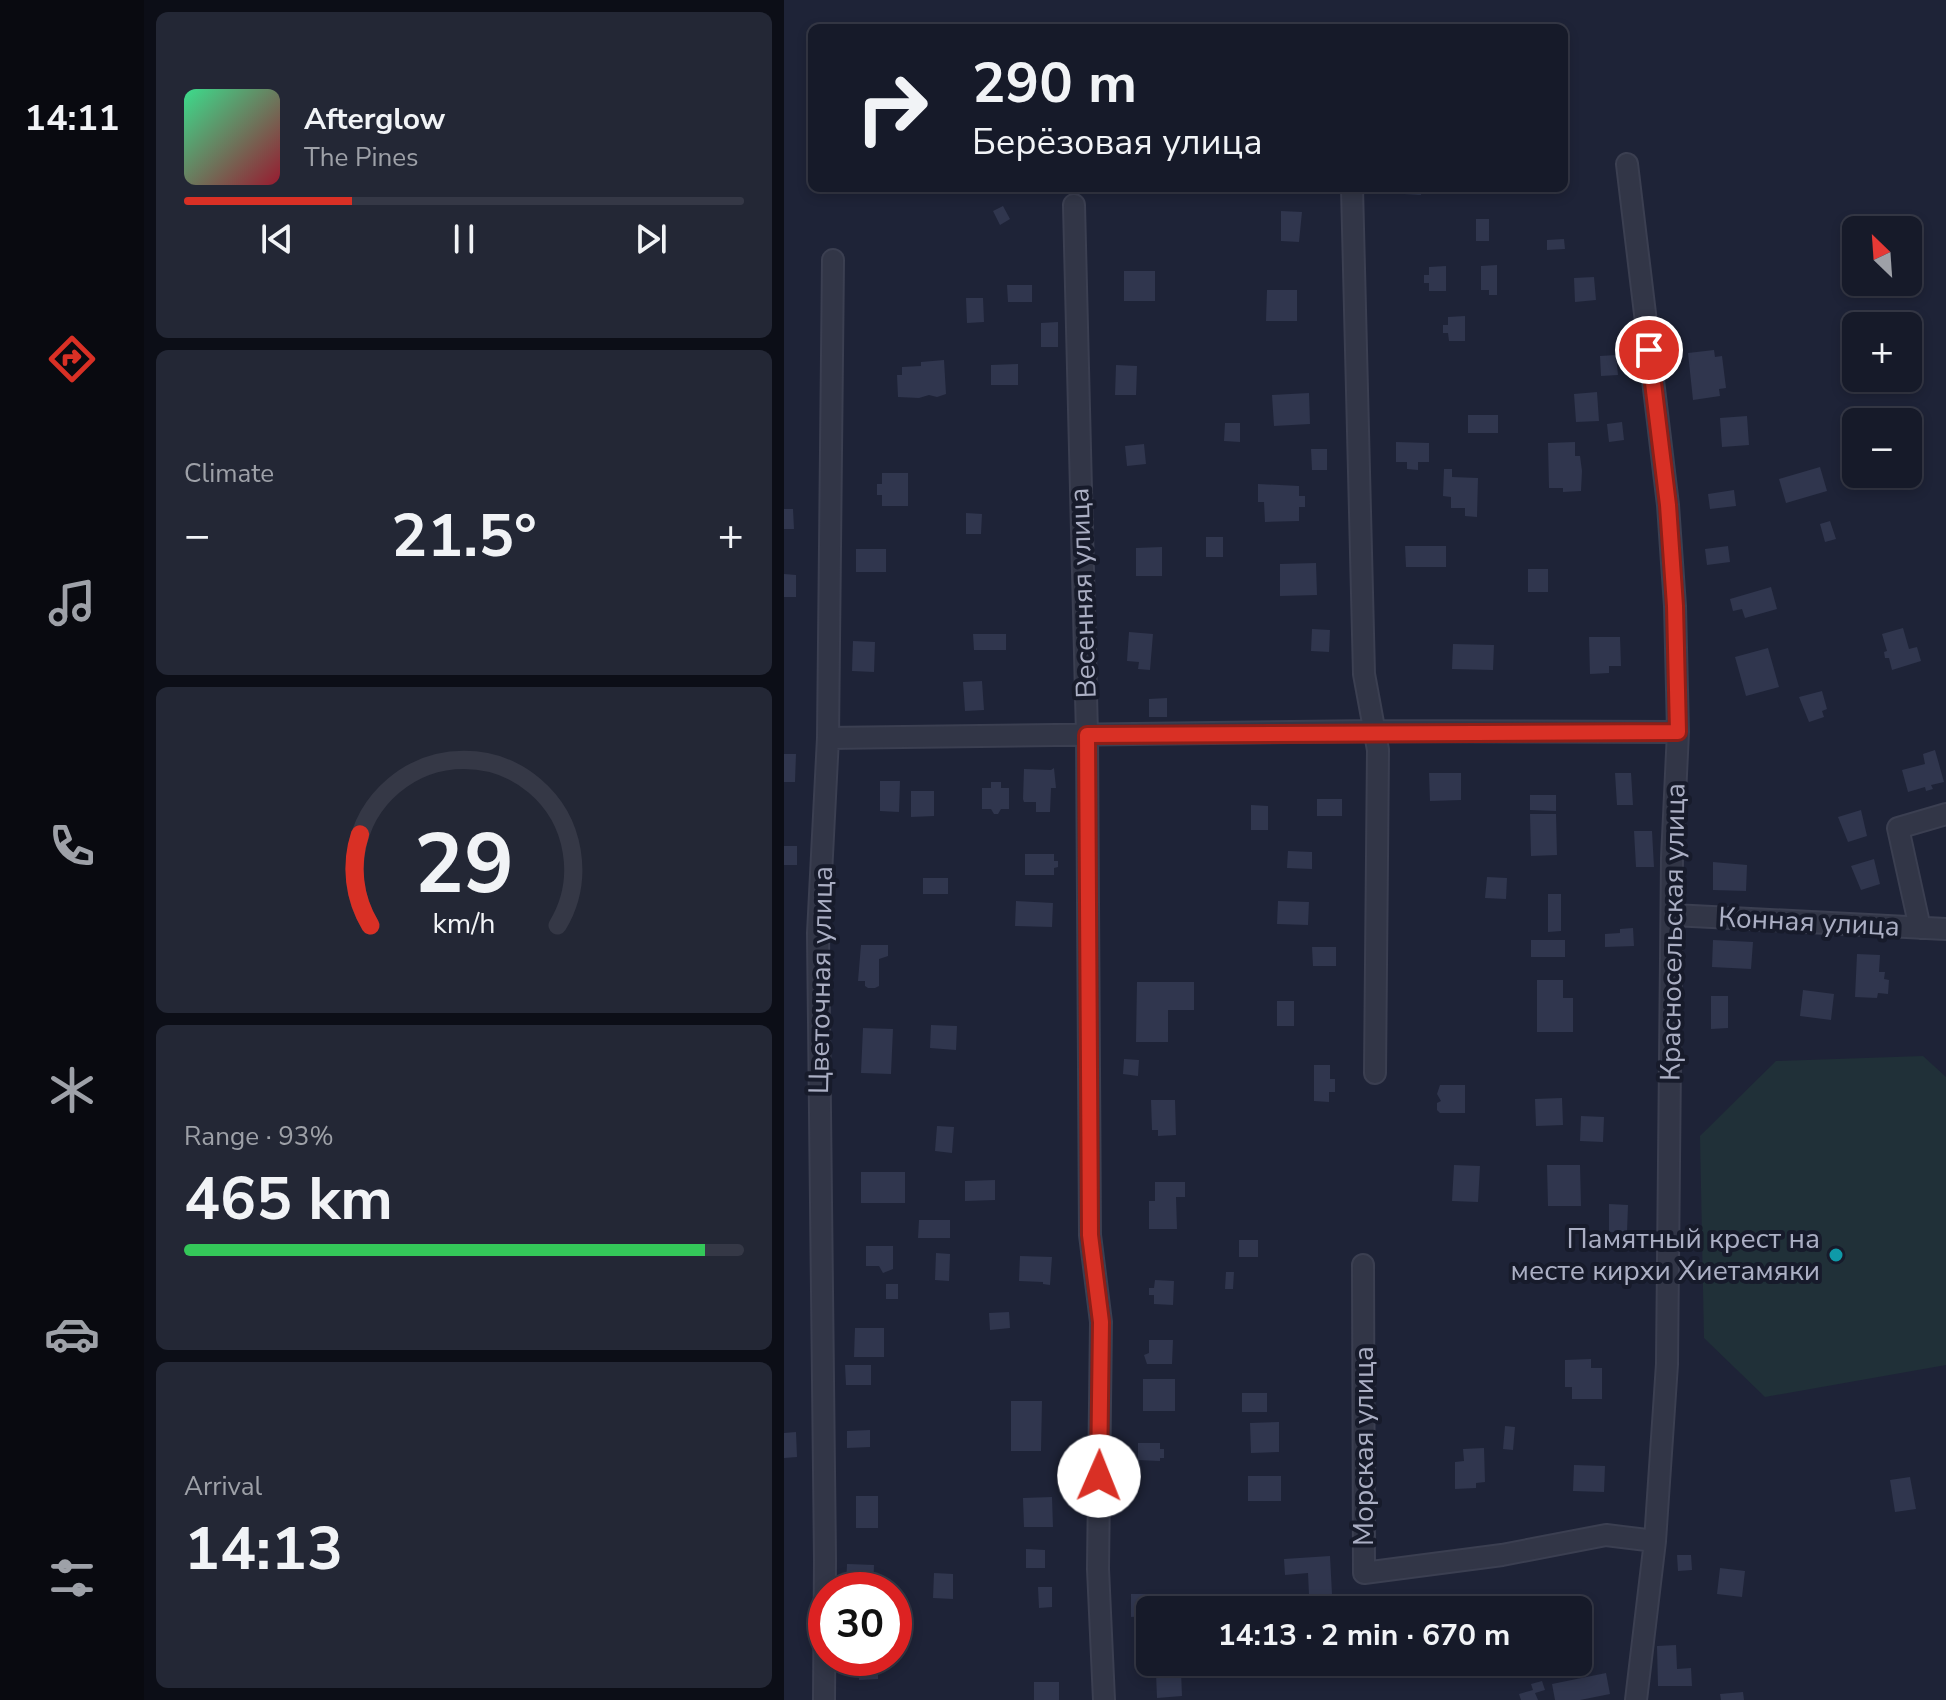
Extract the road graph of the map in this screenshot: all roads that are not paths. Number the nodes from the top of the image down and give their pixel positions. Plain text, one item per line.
1 (1627, 164) dead end
2 (1352, 192) edge
3 (1074, 205) dead end
4 (833, 260) dead end
5 (1375, 731) junction
6 (1678, 732) junction
7 (1087, 735) junction
8 (828, 738) junction
9 (1946, 814) edge
10 (1673, 915) junction
11 (1920, 928) junction
12 (1946, 929) edge
13 (1375, 1073) dead end
14 (1363, 1265) dead end
15 (1655, 1541) junction
16 (824, 1700) edge
17 (1104, 1700) edge
18 (1636, 1700) edge

1 - 6 street, Красносельская улица
2 - 5 street
3 - 7 street, Весенняя улица
4 - 8 street, Цветочная улица
5 - 6 street
5 - 7 street
5 - 13 street
6 - 10 street, Красносельская улица
7 - 8 street
7 - 17 street, Весенняя улица
8 - 16 street, Цветочная улица
9 - 11 street
10 - 11 street, Конная улица
10 - 15 street, Красносельская улица
11 - 12 street, Конная улица
14 - 15 street, Морская улица
15 - 18 street, Красносельская улица

